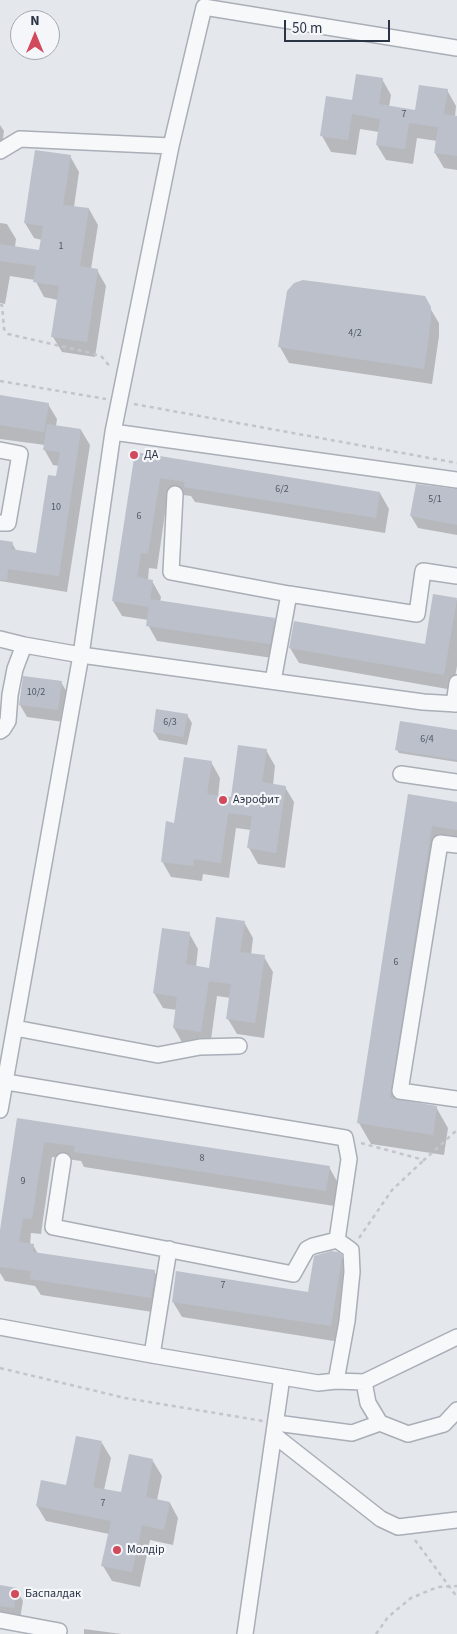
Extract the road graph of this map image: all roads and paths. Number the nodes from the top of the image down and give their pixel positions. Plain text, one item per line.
1 (457, 48) edge
2 (171, 146) junction
3 (0, 151) edge
4 (0, 305) edge
5 (0, 381) edge
6 (121, 397) junction
7 (114, 432) junction
8 (0, 450) edge
9 (457, 463) edge
10 (457, 480) edge
11 (175, 494) dead end
12 (0, 523) edge
13 (457, 576) edge
14 (289, 594) junction
15 (0, 639) edge
16 (24, 645) junction
17 (81, 655) junction
18 (273, 681) junction
19 (457, 683) edge
20 (455, 704) edge
21 (0, 731) edge
22 (401, 774) dead end
23 (457, 782) edge
24 (457, 845) edge
25 (15, 1028) junction
26 (239, 1046) dead end
27 (2, 1082) edge
28 (457, 1099) edge
29 (0, 1110) edge
30 (457, 1130) edge
31 (345, 1138) junction
32 (424, 1160) junction
33 (63, 1161) dead end
34 (337, 1240) junction
35 (169, 1250) junction
36 (351, 1250) junction
37 (0, 1326) edge
38 (457, 1337) edge
39 (152, 1356) junction
40 (0, 1368) edge
41 (282, 1377) junction
42 (336, 1381) junction
43 (364, 1382) junction
44 (457, 1410) edge
45 (380, 1423) junction
46 (275, 1429) junction
47 (457, 1520) edge
48 (406, 1526) junction
49 (448, 1586) junction
50 (457, 1586) edge
51 (457, 1597) edge
52 (0, 1620) edge
53 (58, 1634) edge
54 (245, 1634) edge
55 (376, 1634) edge

1 - 2 street
2 - 3 street
2 - 6 street
4 - 6 path
5 - 6 path
6 - 7 street
6 - 9 path
7 - 10 street
7 - 17 street
8 - 12 street
11 - 14 street
13 - 14 street
14 - 18 street
15 - 16 street
16 - 17 street
16 - 21 street
17 - 18 street
17 - 25 street
18 - 20 street
19 - 20 street
22 - 23 street
24 - 28 street
25 - 26 street
25 - 27 street
27 - 29 street
27 - 31 street
30 - 32 path
31 - 32 path
31 - 34 street
32 - 36 path
33 - 35 street
34 - 35 street
34 - 36 street
35 - 39 street
36 - 42 street
37 - 39 street
38 - 43 street
39 - 41 street
40 - 46 path
41 - 42 street
41 - 46 street
42 - 43 street
43 - 45 street
44 - 45 street
45 - 46 street
46 - 48 street
46 - 54 street
47 - 48 street
48 - 49 path
49 - 50 path
49 - 51 path
49 - 55 path
52 - 53 street

